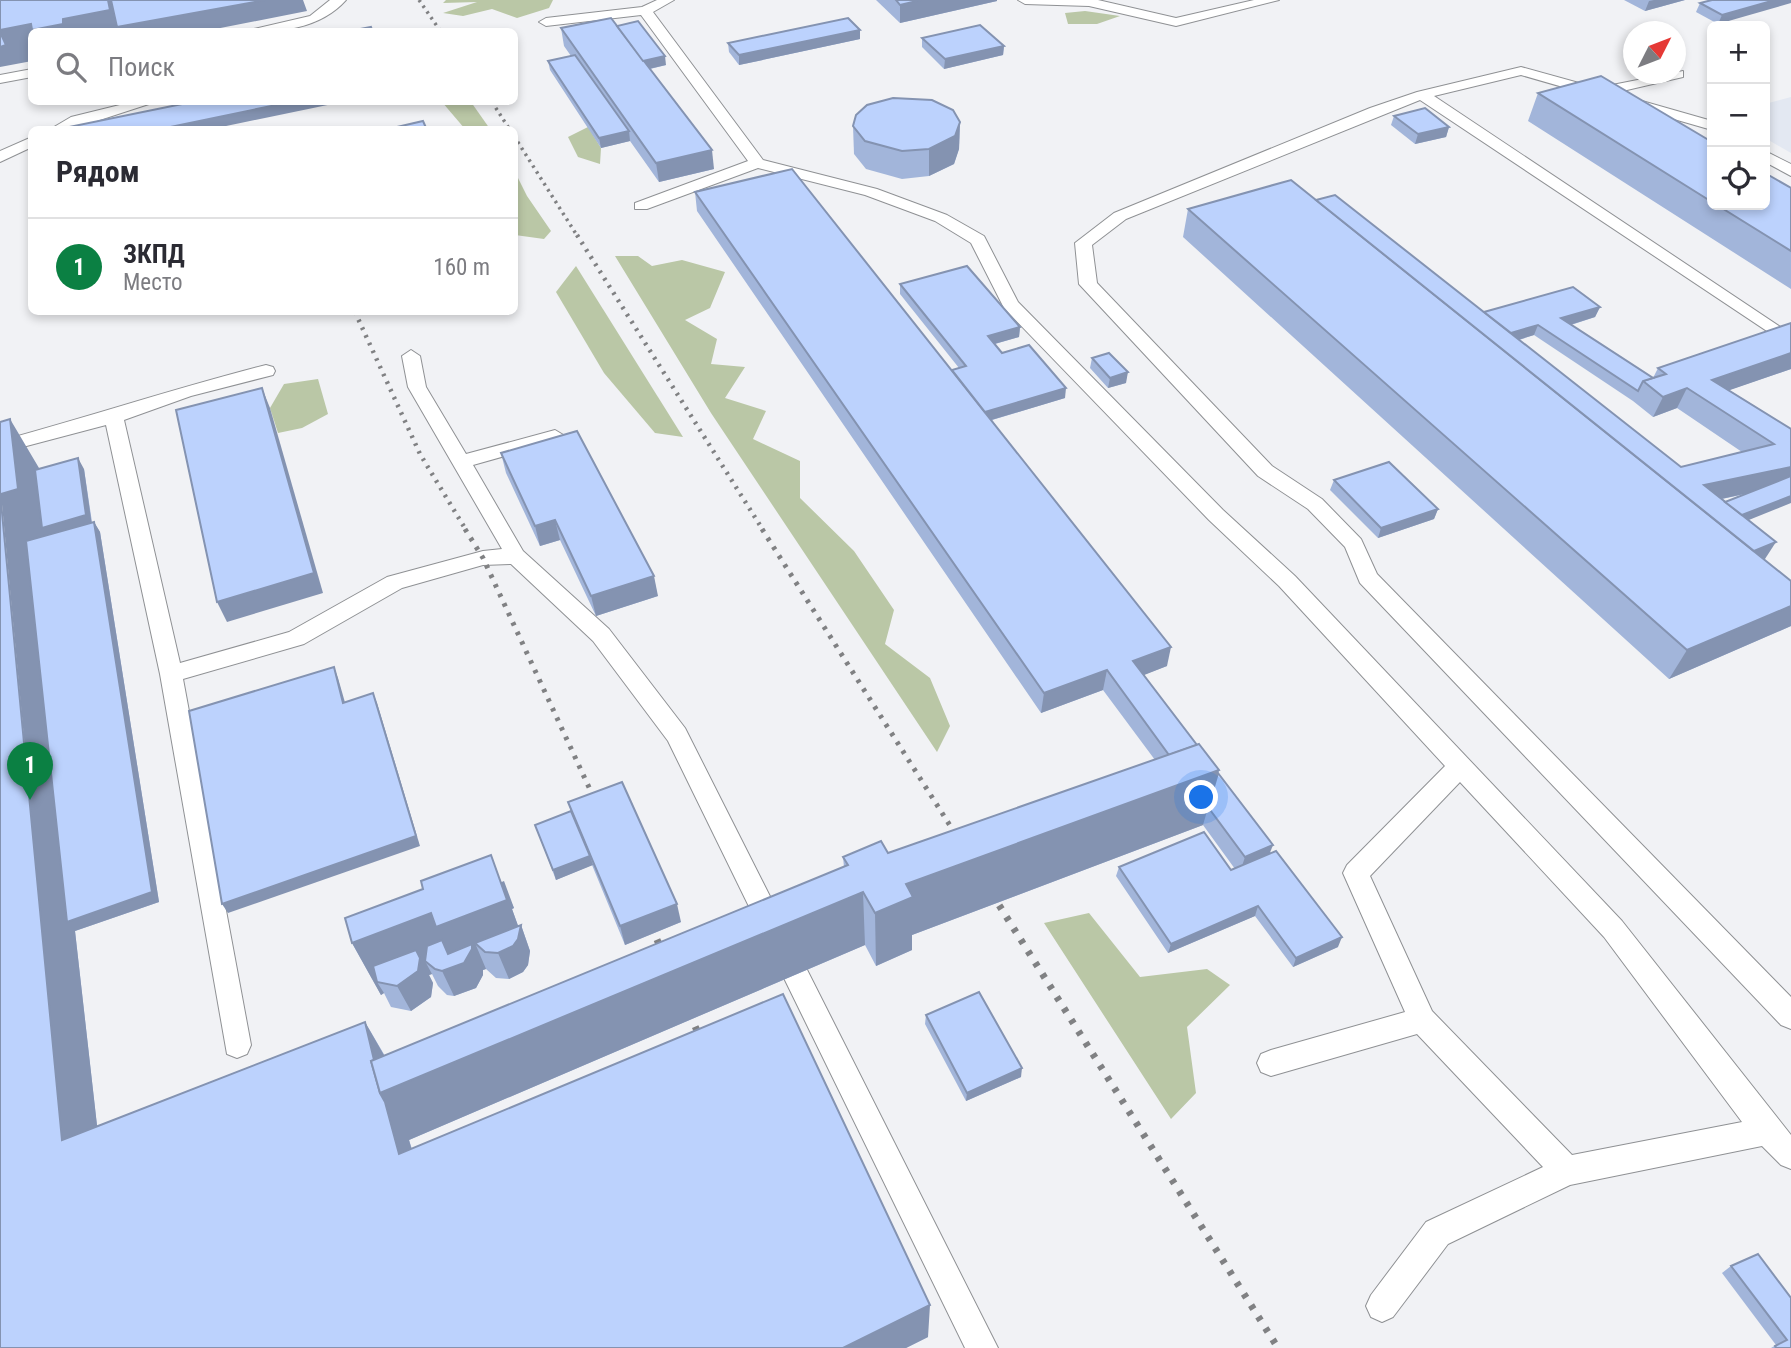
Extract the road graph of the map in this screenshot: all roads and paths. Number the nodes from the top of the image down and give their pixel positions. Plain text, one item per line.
1 (339, 0) edge
2 (667, 0) edge
3 (1025, 0) edge
4 (1272, 0) edge
5 (645, 11) junction
6 (547, 22) dead end
7 (268, 28) edge
8 (28, 73) edge
9 (0, 79) edge
10 (1632, 84) edge
11 (1596, 92) junction
12 (1422, 95) junction
13 (136, 105) edge
14 (1707, 125) edge
15 (64, 126) edge
16 (28, 143) edge
17 (0, 157) edge
18 (1770, 159) edge
19 (757, 163) junction
20 (1791, 171) edge
21 (641, 206) dead end
22 (1791, 342) edge
23 (411, 356) dead end
24 (266, 371) dead end
25 (114, 417) junction
26 (555, 436) edge
27 (0, 447) edge
28 (459, 462) junction
29 (516, 556) junction
30 (171, 674) junction
31 (1460, 766) junction
32 (1791, 1016) edge
33 (1422, 1020) junction
34 (237, 1045) dead end
35 (1271, 1063) dead end
36 (1767, 1131) junction
37 (1791, 1155) edge
38 (1567, 1171) junction
39 (1382, 1306) dead end
40 (982, 1348) edge

1 - 7 lane
2 - 5 lane
3 - 4 lane
5 - 6 lane
5 - 19 lane
8 - 9 lane
10 - 11 lane
11 - 12 lane
11 - 14 lane
12 - 22 lane
12 - 32 lane
13 - 15 lane
16 - 17 lane
18 - 20 lane
19 - 21 lane
19 - 31 lane
23 - 28 lane
24 - 25 lane
25 - 27 lane
25 - 30 lane
26 - 28 lane
28 - 29 lane
29 - 30 lane
29 - 40 lane
30 - 34 lane
31 - 33 lane
31 - 36 lane
33 - 35 lane
33 - 38 lane
36 - 37 lane
36 - 38 lane
38 - 39 lane

